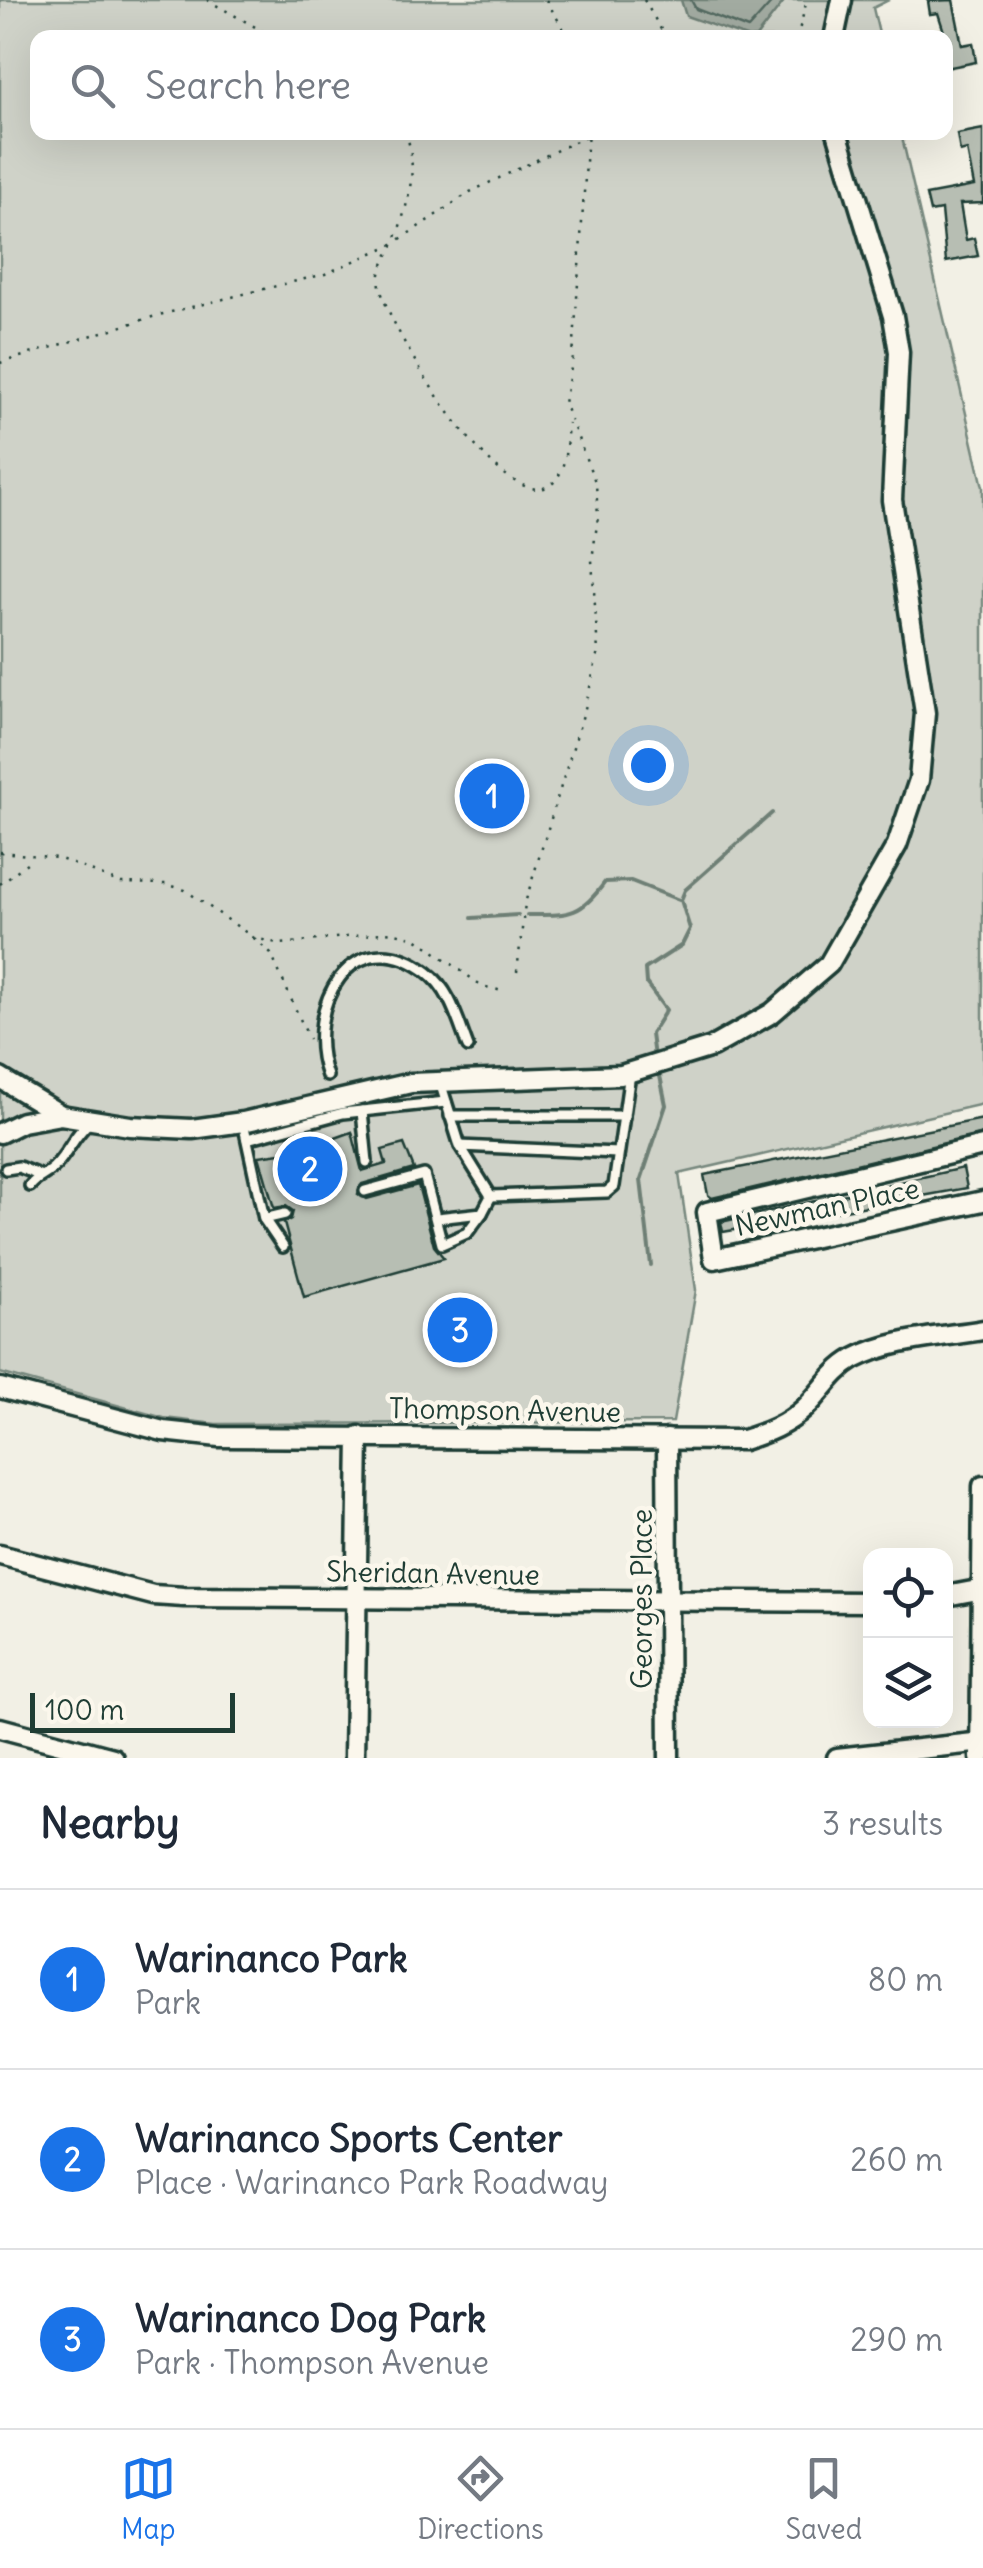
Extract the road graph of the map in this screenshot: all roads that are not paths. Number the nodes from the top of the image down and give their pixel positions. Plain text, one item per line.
1 (842, 0) edge
2 (836, 30) edge
3 (839, 140) edge
4 (468, 1047) dead end
5 (635, 1072) junction
6 (327, 1076) dead end
7 (0, 1078) edge
8 (439, 1080) junction
9 (446, 1102) junction
10 (362, 1111) junction
11 (61, 1115) junction
12 (450, 1116) junction
13 (624, 1116) junction
14 (93, 1120) junction
15 (245, 1131) junction
16 (0, 1134) edge
17 (460, 1146) junction
18 (983, 1146) edge
19 (618, 1154) junction
20 (367, 1162) dead end
21 (6, 1169) dead end
22 (39, 1175) junction
23 (30, 1186) dead end
24 (365, 1190) dead end
25 (492, 1196) junction
26 (983, 1200) edge
27 (482, 1213) junction
28 (286, 1214) dead end
29 (436, 1218) junction
30 (264, 1219) junction
31 (283, 1247) dead end
32 (983, 1330) edge
33 (0, 1388) edge
34 (359, 1436) junction
35 (667, 1439) junction
36 (983, 1486) edge
37 (0, 1555) edge
38 (982, 1589) edge
39 (953, 1595) edge
40 (356, 1600) junction
41 (863, 1602) edge
42 (671, 1604) junction
43 (0, 1728) edge
44 (981, 1747) edge
45 (112, 1758) edge
46 (354, 1758) edge
47 (670, 1758) edge
48 (837, 1758) edge

1 - 2 street
3 - 5 street
4 - 6 lane
5 - 8 street
5 - 13 lane
7 - 11 street
8 - 9 lane
8 - 15 street
9 - 10 lane
9 - 12 lane
10 - 15 lane
10 - 20 lane
11 - 14 street
11 - 16 street
12 - 13 lane
12 - 17 lane
13 - 19 lane
14 - 15 street
14 - 22 lane
15 - 30 lane
17 - 19 lane
17 - 25 lane
18 - 26 street, Newman Place
19 - 25 lane
21 - 22 lane
22 - 23 lane
24 - 29 lane
25 - 27 lane
27 - 29 lane
27 - 29 lane
28 - 30 lane
30 - 31 lane
32 - 35 street, Thompson Avenue
33 - 34 street, Thompson Avenue
34 - 35 street, Thompson Avenue
34 - 40 street
35 - 42 street, Georges Place
36 - 38 street
37 - 40 street, Sheridan Avenue
38 - 39 street
38 - 44 street
40 - 42 street, Sheridan Avenue
40 - 46 street
41 - 42 street, Sheridan Avenue
42 - 47 street, Georges Place
43 - 45 street
44 - 48 street

